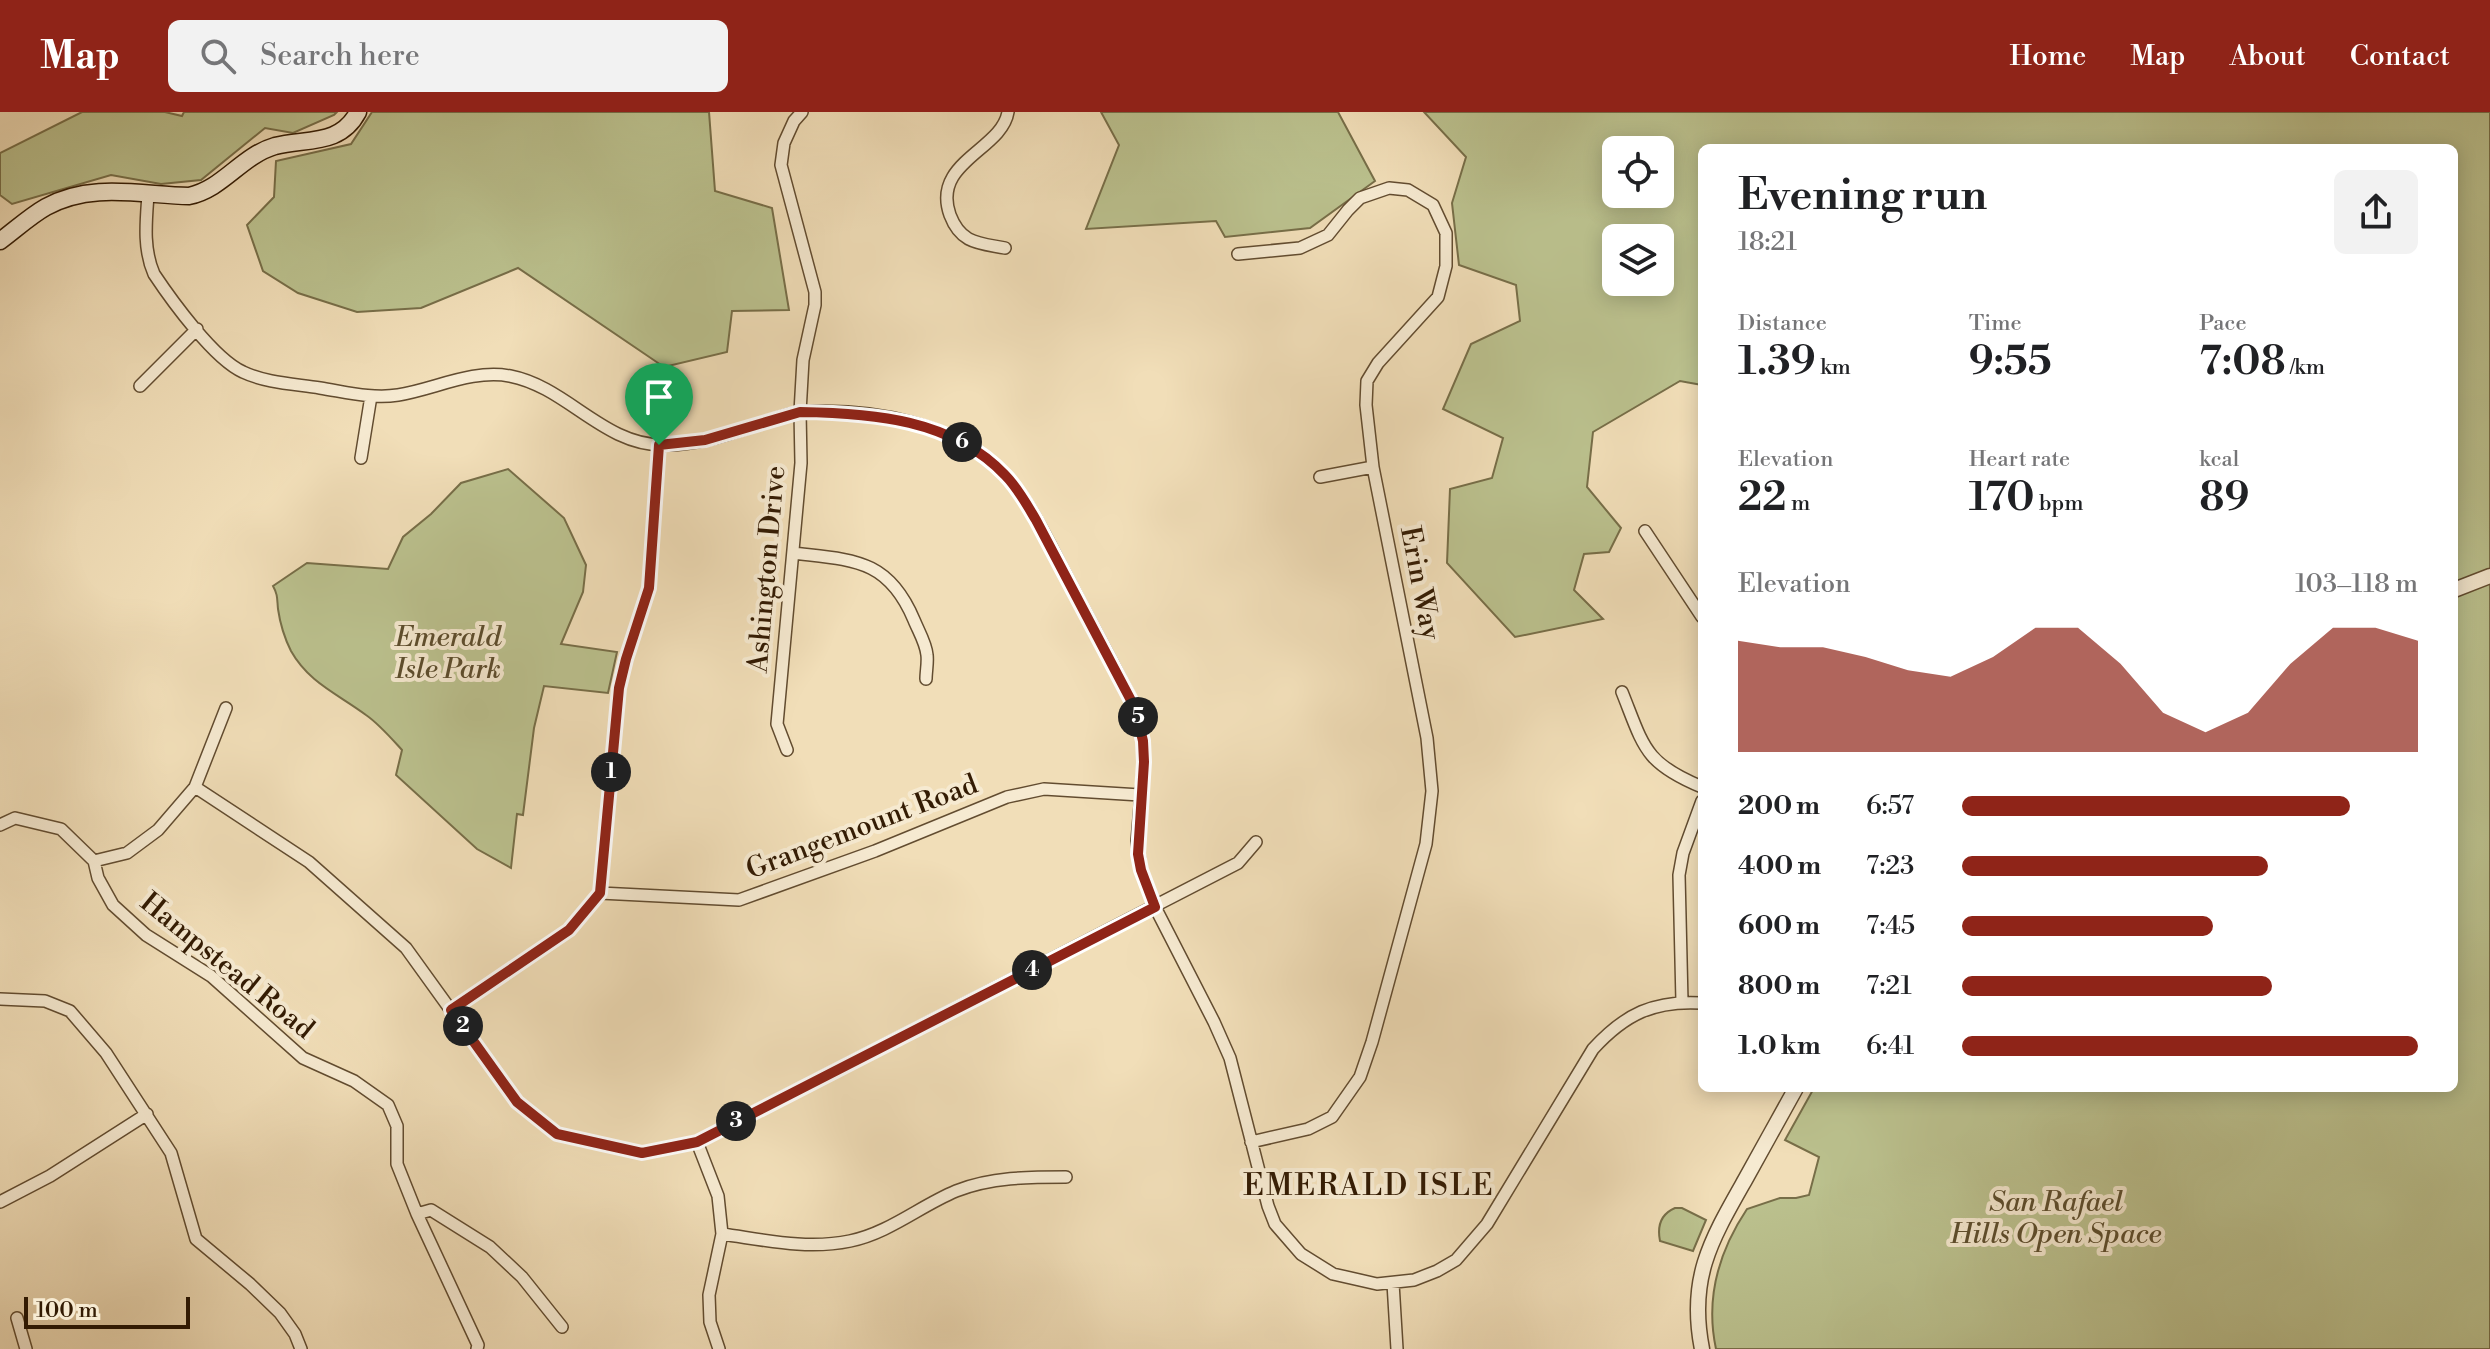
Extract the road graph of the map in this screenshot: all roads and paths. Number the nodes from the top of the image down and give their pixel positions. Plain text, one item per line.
1 (358, 112) edge
2 (802, 112) edge
3 (1008, 112) edge
4 (148, 195) junction
5 (0, 241) edge
6 (1005, 248) dead end
7 (1238, 254) dead end
8 (197, 329) junction
9 (140, 386) dead end
10 (371, 396) junction
11 (800, 412) junction
12 (659, 445) junction
13 (361, 458) dead end
14 (1373, 467) junction
15 (1320, 477) dead end
16 (1645, 531) dead end
17 (793, 553) junction
18 (2490, 576) edge
19 (2458, 588) edge
20 (1698, 611) edge
21 (926, 679) dead end
22 (1622, 692) dead end
23 (226, 708) dead end
24 (787, 750) dead end
25 (1698, 785) edge
26 (195, 787) junction
27 (1140, 795) junction
28 (1698, 812) edge
29 (0, 825) edge
30 (1256, 842) dead end
31 (94, 861) junction
32 (600, 893) junction
33 (1155, 907) junction
34 (0, 999) edge
35 (1682, 1002) junction
36 (1698, 1003) edge
37 (451, 1010) junction
38 (1794, 1092) edge
39 (147, 1114) junction
40 (697, 1142) junction
41 (1251, 1142) junction
42 (1066, 1177) dead end
43 (0, 1202) edge
44 (417, 1214) junction
45 (722, 1234) junction
46 (1393, 1283) junction
47 (17, 1318) dead end
48 (562, 1327) dead end
49 (26, 1349) edge
50 (301, 1349) edge
51 (477, 1349) edge
52 (719, 1349) edge
53 (1397, 1349) edge
54 (1702, 1349) edge

1 - 4 main road
2 - 11 street, Ashington Drive
3 - 6 street
4 - 5 main road
4 - 8 street
7 - 14 street, Erin Way
8 - 9 street
8 - 10 street
10 - 12 street
10 - 13 street
11 - 12 street
11 - 17 street, Ashington Drive
11 - 27 street
12 - 32 street
14 - 15 street
14 - 41 street, Erin Way
16 - 20 street
17 - 21 street
17 - 24 street, Ashington Drive
18 - 19 street
22 - 25 street
23 - 26 street
26 - 31 street
26 - 37 street
27 - 32 street, Grangemount Road
27 - 33 street
28 - 35 street
29 - 31 street, Hampstead Road
30 - 33 street
31 - 44 street, Hampstead Road
32 - 37 street
33 - 40 street
33 - 41 street
34 - 39 street
35 - 36 street
35 - 46 street
37 - 40 street
38 - 54 street
39 - 43 street
39 - 50 street
40 - 45 street
41 - 46 street
42 - 45 street
44 - 48 street
44 - 51 street, Hampstead Road
45 - 52 street
46 - 53 street
47 - 49 street

